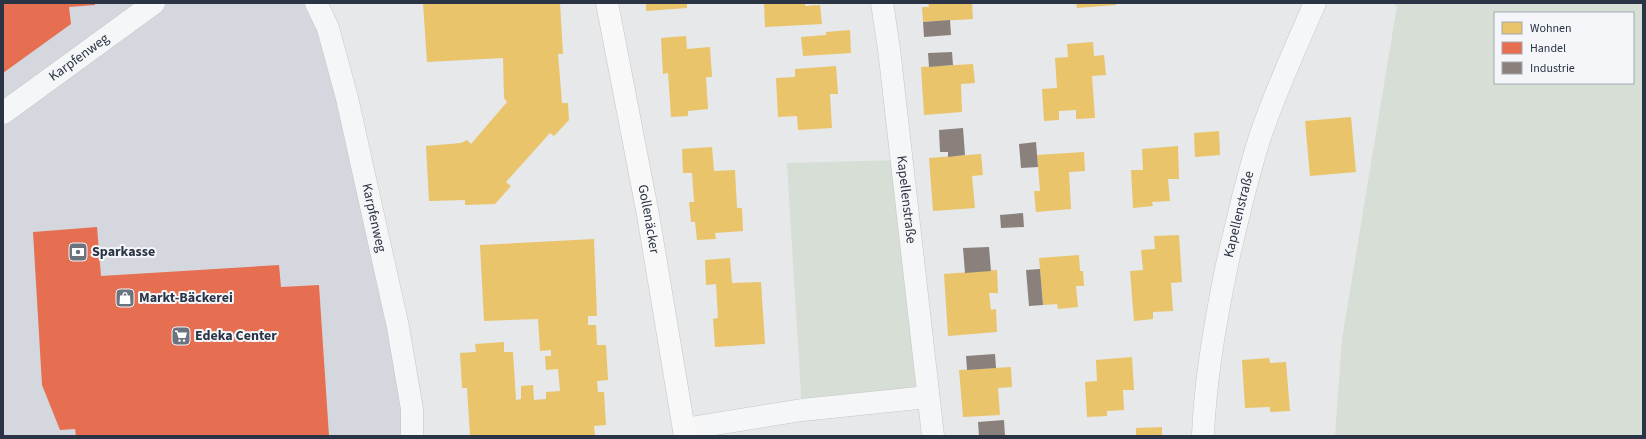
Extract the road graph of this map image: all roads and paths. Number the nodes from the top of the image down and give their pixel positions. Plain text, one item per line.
1 (154, 3) edge
2 (316, 3) edge
3 (607, 3) edge
4 (882, 3) edge
5 (1315, 3) edge
6 (3, 113) edge
7 (928, 397) junction
8 (685, 432) edge
9 (412, 436) edge
10 (933, 436) edge
11 (1203, 436) edge

1 - 6 street, Karpfenweg
2 - 9 street, Karpfenweg
3 - 8 street, Gollenäcker
4 - 7 street, Kapellenstraße
5 - 11 street, Kapellenstraße
7 - 8 street
7 - 10 street, Kapellenstraße

